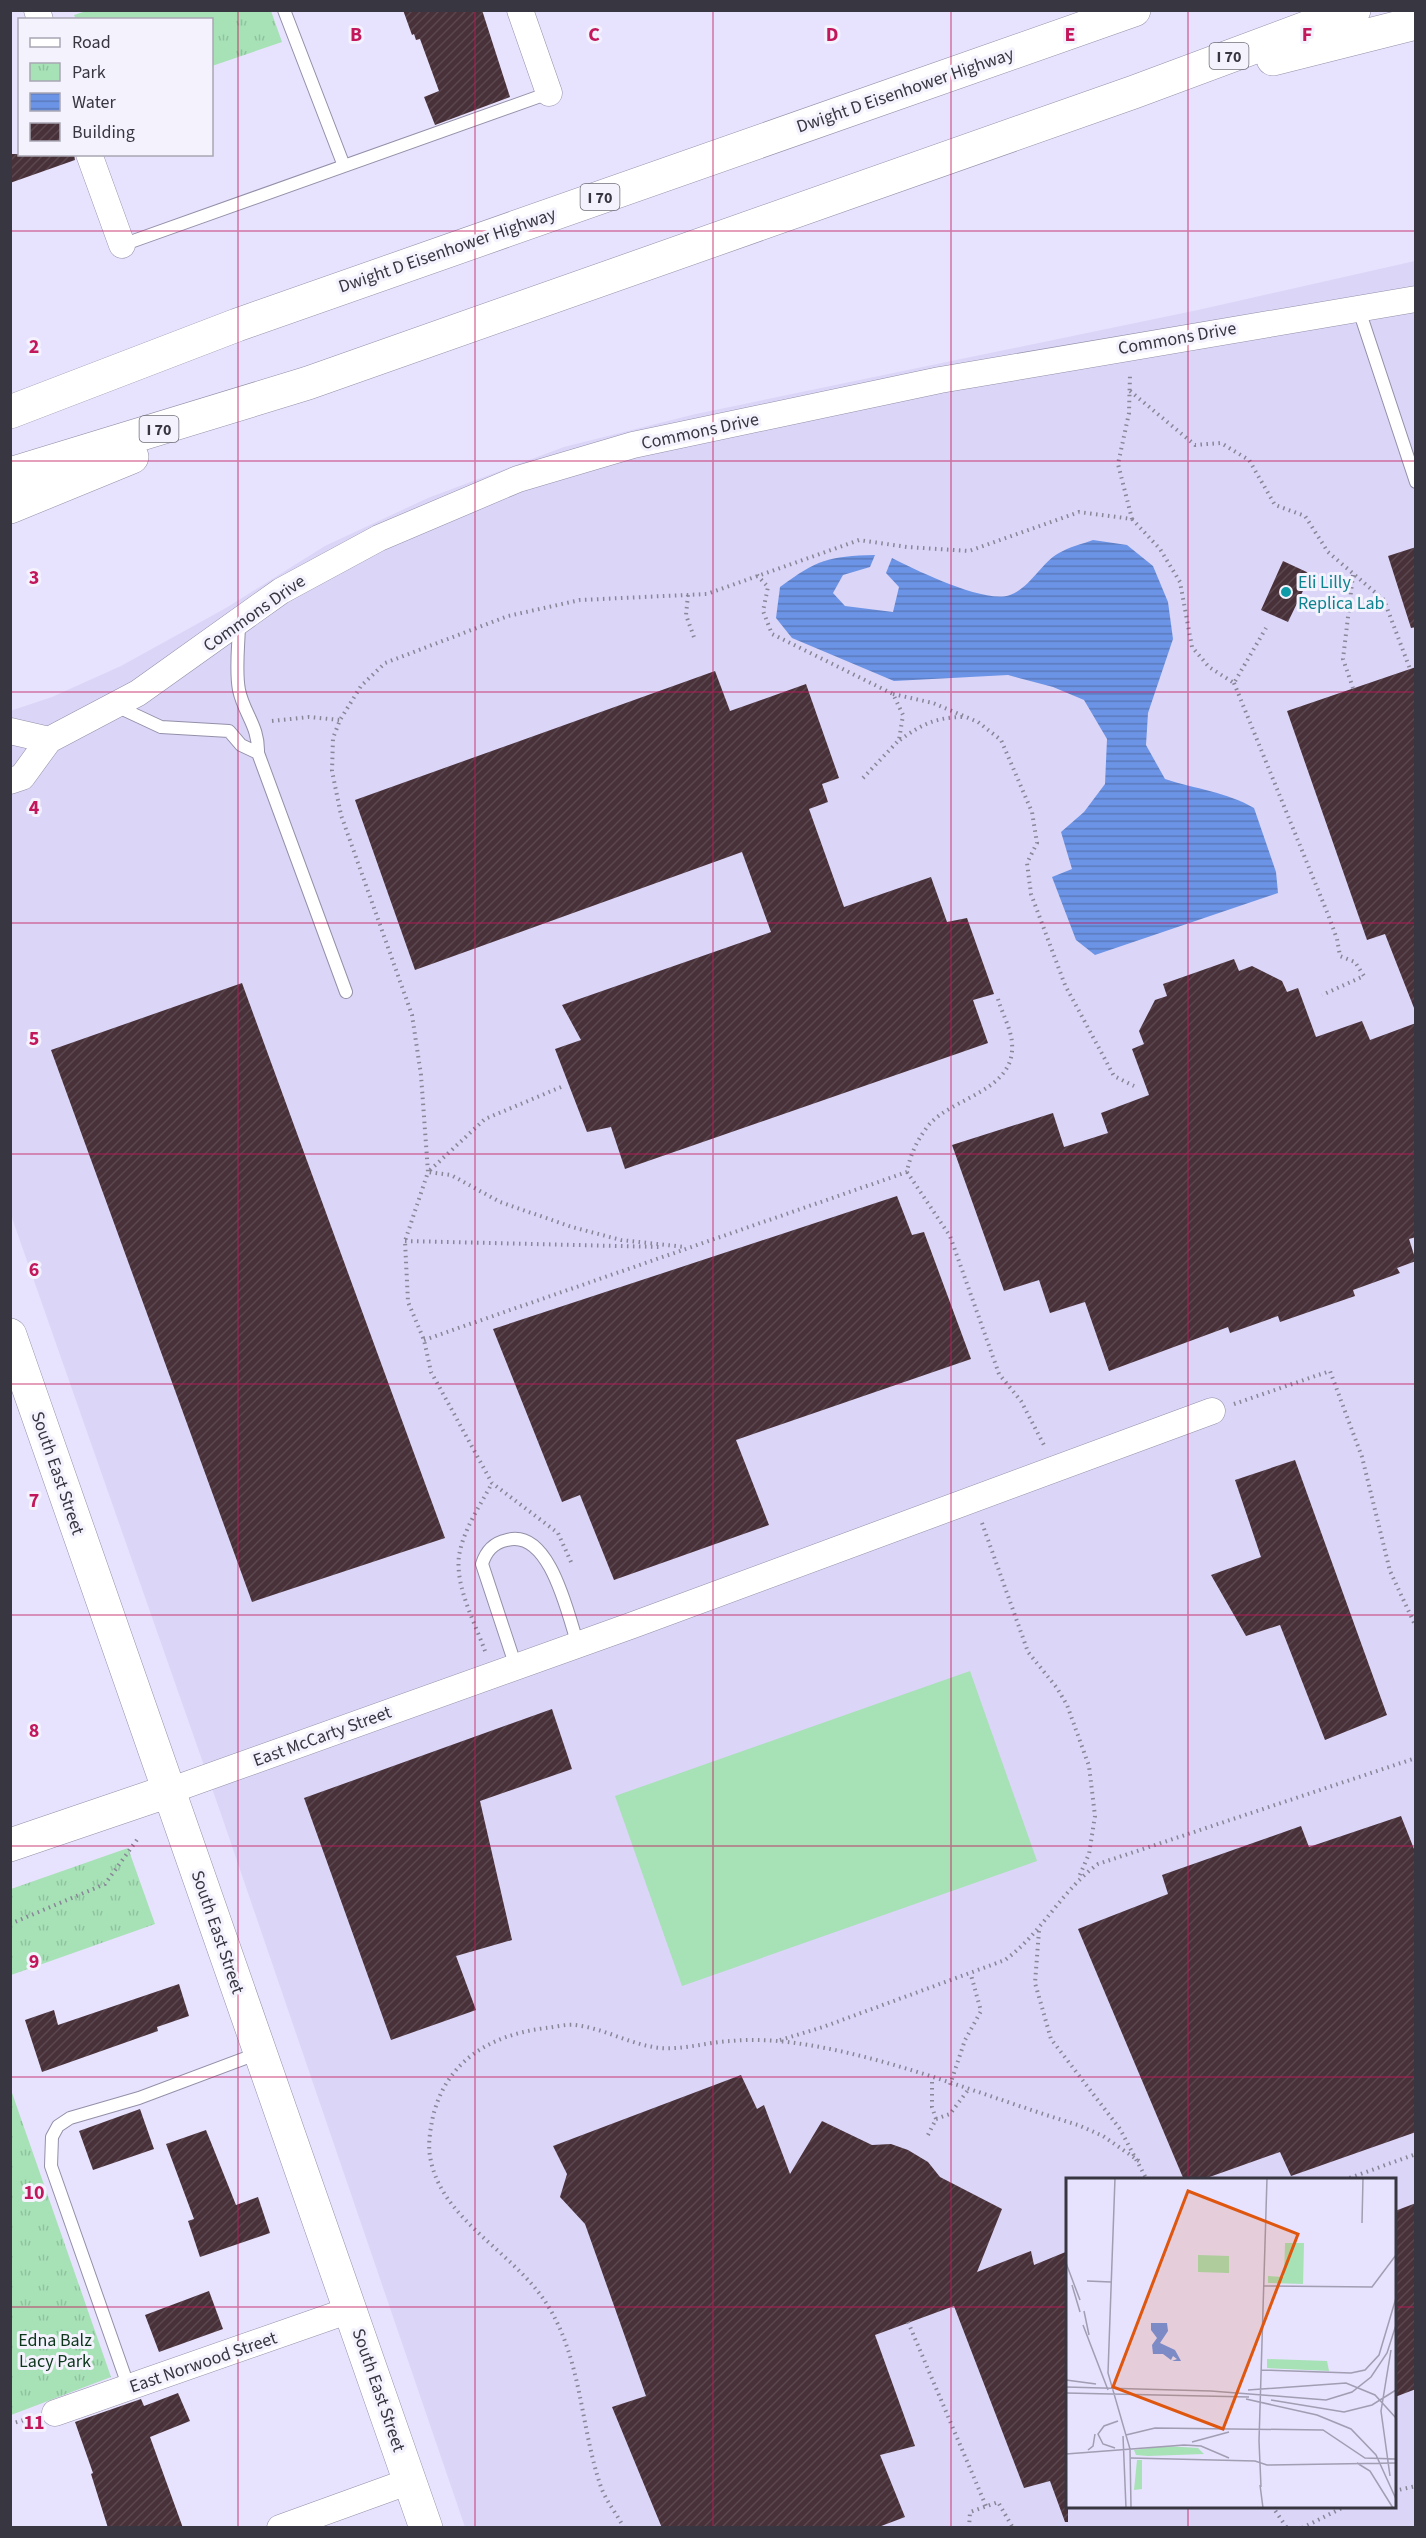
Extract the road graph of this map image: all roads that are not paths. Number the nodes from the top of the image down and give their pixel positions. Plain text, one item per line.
1 (284, 10) edge
2 (520, 10) edge
3 (1134, 10) edge
4 (1416, 23) edge
5 (1342, 24) edge
6 (549, 93) joint
7 (90, 156) edge
8 (344, 166) junction
9 (122, 245) joint
10 (1416, 299) edge
11 (1358, 307) junction
12 (308, 383) junction
13 (68, 389) junction
14 (10, 404) edge
15 (10, 412) edge
16 (10, 474) edge
17 (1416, 482) edge
18 (10, 507) edge
19 (239, 621) junction
20 (116, 706) junction
21 (10, 731) edge
22 (49, 740) junction
23 (258, 753) junction
24 (10, 781) edge
25 (346, 993) dead end
26 (10, 1335) edge
27 (1212, 1411) road end
28 (578, 1645) junction
29 (516, 1667) junction
30 (169, 1791) junction
31 (10, 1845) edge
32 (261, 2053) junction
33 (350, 2310) junction
34 (129, 2388) junction
35 (55, 2413) dead end
36 (410, 2481) junction
37 (280, 2528) edge
38 (426, 2528) edge

1 - 8 lane
2 - 6 street
3 - 13 main road, Dwight D Eisenhower Highway / I 70
4 - 5 main road
5 - 12 main road, I 70
6 - 8 lane
7 - 9 street
8 - 9 lane
10 - 11 street, Commons Drive
11 - 17 lane
11 - 19 street, Commons Drive
12 - 16 main road, I 70
12 - 18 main road
13 - 14 main road
13 - 15 main road, I 70
19 - 20 street, Commons Drive
19 - 23 lane
20 - 22 street, Commons Drive
20 - 23 lane
21 - 22 street
22 - 24 street
23 - 25 lane
26 - 30 main road, South East Street
27 - 28 street, East McCarty Street
28 - 29 street, East McCarty Street
28 - 29 lane
29 - 30 street, East McCarty Street
30 - 31 main road, East McCarty Street
30 - 32 main road, South East Street
32 - 33 main road, South East Street
32 - 34 lane
33 - 34 street, East Norwood Street
33 - 36 main road, South East Street
34 - 35 street, East Norwood Street
36 - 37 street
36 - 38 main road, South East Street

